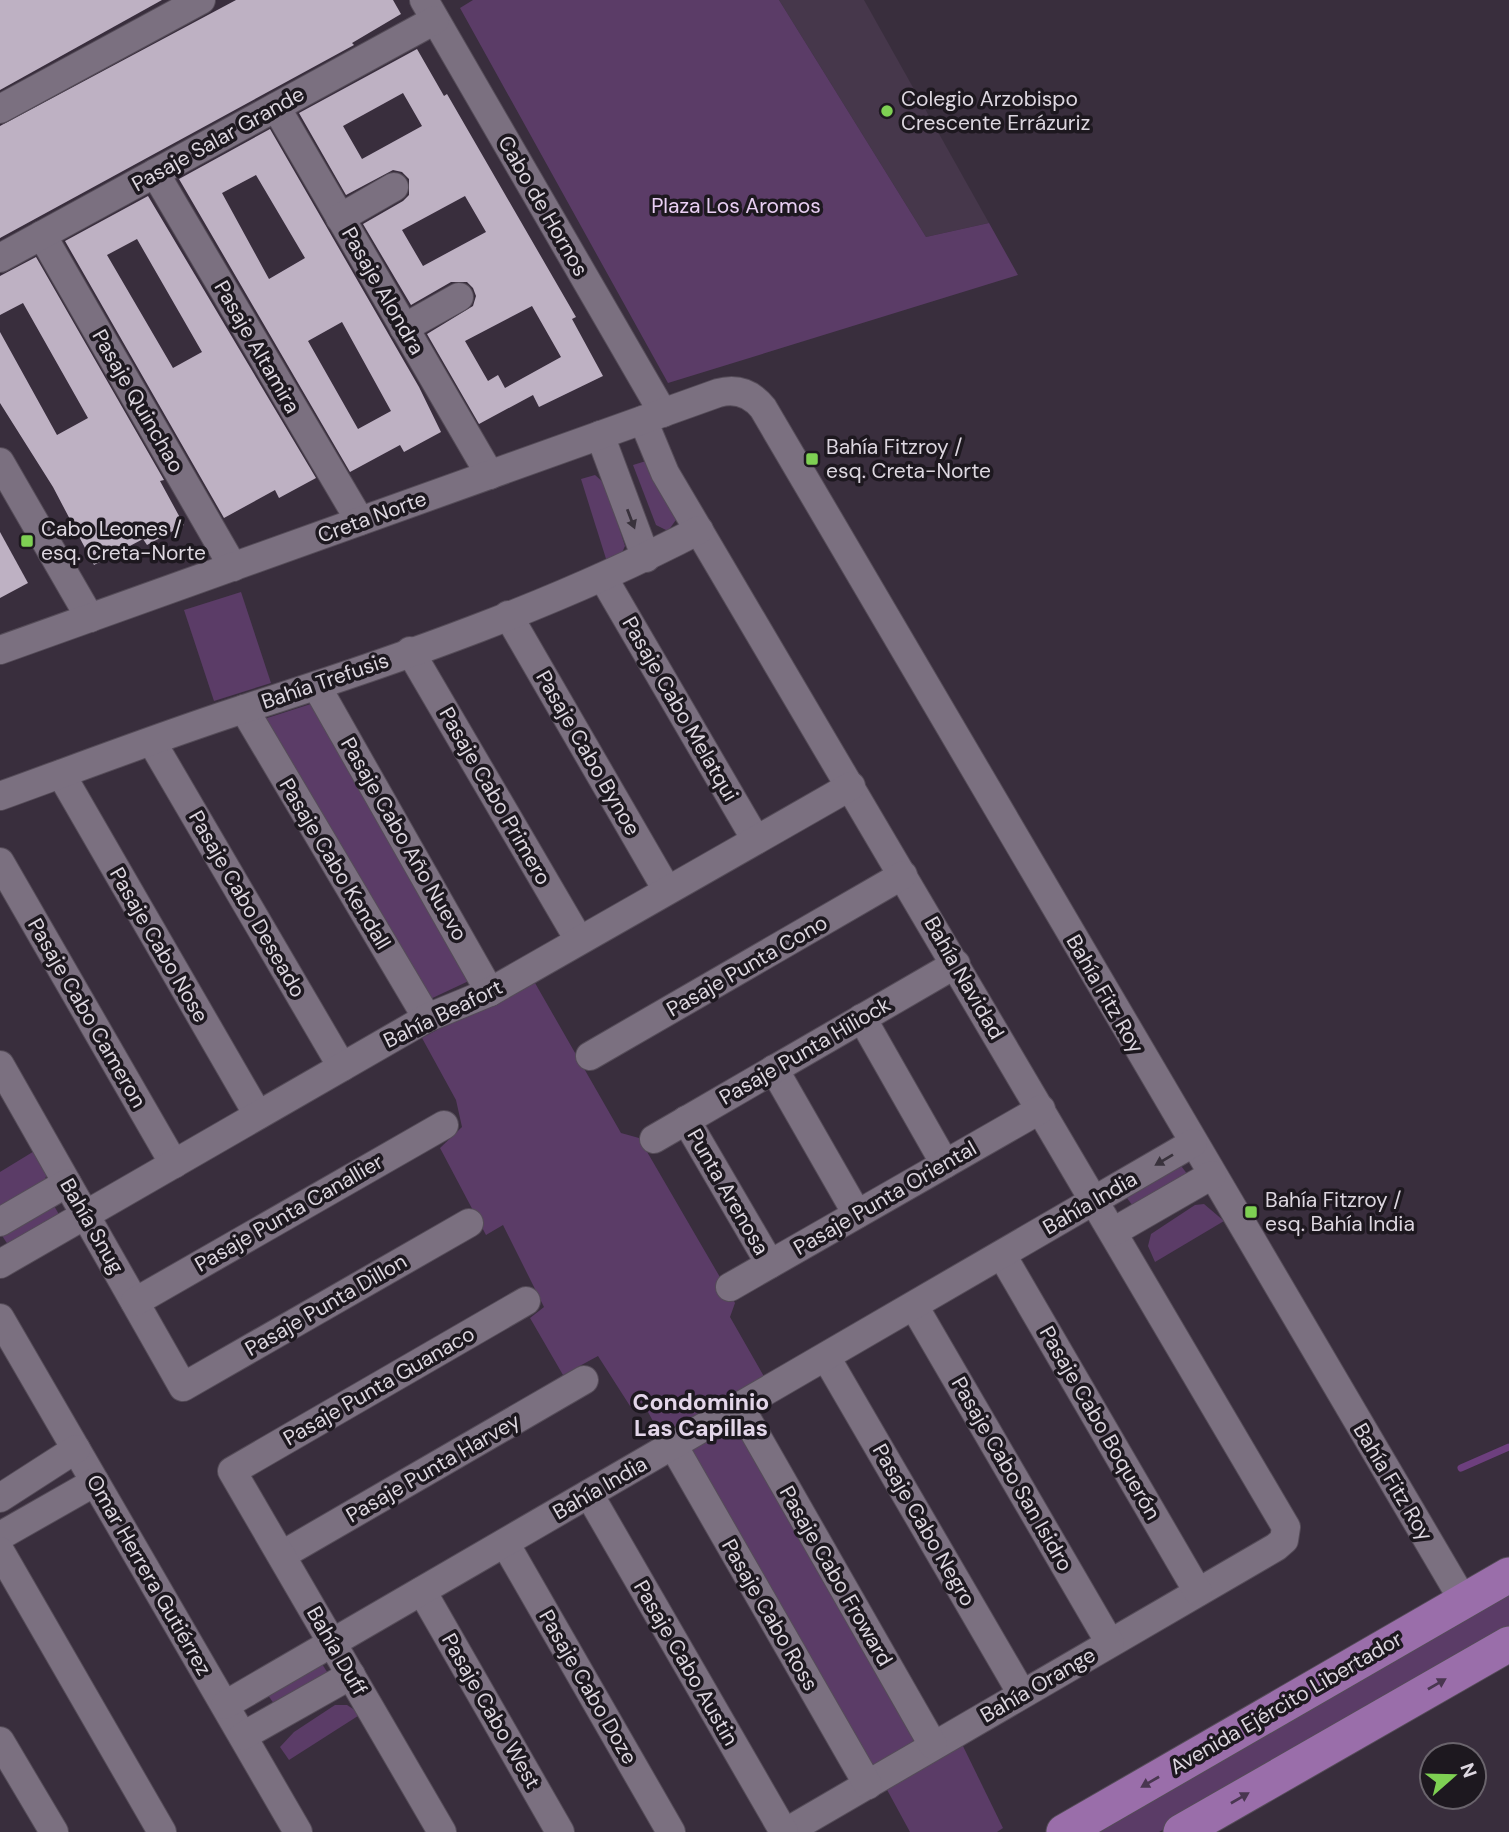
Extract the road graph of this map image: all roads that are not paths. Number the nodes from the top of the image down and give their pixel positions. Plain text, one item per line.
1 (201, 0) edge
2 (429, 10) edge
3 (276, 107) junction
4 (0, 109) edge
5 (155, 173) junction
6 (394, 187) dead end
7 (340, 218) junction
8 (42, 234) junction
9 (0, 258) edge
10 (459, 297) dead end
11 (404, 328) junction
12 (744, 393) joint
13 (653, 417) junction
14 (600, 435) junction
15 (0, 462) edge
16 (490, 475) junction
17 (360, 521) junction
18 (699, 530) junction
19 (646, 558) junction
20 (233, 567) junction
21 (604, 579) junction
22 (508, 615) junction
23 (90, 618) junction
24 (0, 650) edge
25 (410, 651) junction
26 (317, 687) junction
27 (244, 709) junction
28 (152, 742) junction
29 (61, 774) junction
30 (850, 786) junction
31 (0, 796) edge
32 (756, 840) junction
33 (0, 862) edge
34 (903, 875) junction
35 (667, 890) junction
36 (579, 940) junction
37 (956, 964) junction
38 (490, 992) junction
39 (427, 1018) junction
40 (862, 1018) junction
41 (590, 1056) dead end
42 (0, 1065) edge
43 (342, 1067) junction
44 (774, 1069) junction
45 (1041, 1109) junction
46 (258, 1115) junction
47 (686, 1120) junction
48 (444, 1125) dead end
49 (654, 1139) dead end
50 (1193, 1143) junction
51 (174, 1164) junction
52 (945, 1164) junction
53 (1212, 1175) junction
54 (67, 1183) junction
55 (1095, 1201) junction
56 (857, 1214) junction
57 (85, 1215) junction
58 (0, 1222) edge
59 (469, 1223) dead end
60 (1114, 1232) junction
61 (1002, 1255) junction
62 (0, 1264) edge
63 (769, 1264) junction
64 (730, 1287) dead end
65 (526, 1301) dead end
66 (135, 1302) junction
67 (914, 1306) junction
68 (0, 1318) edge
69 (826, 1357) junction
70 (584, 1380) dead end
71 (183, 1387) joint
72 (740, 1407) junction
73 (673, 1446) junction
74 (76, 1449) junction
75 (232, 1471) joint
76 (95, 1482) junction
77 (589, 1494) junction
78 (0, 1498) edge
79 (1286, 1535) joint
80 (0, 1536) edge
81 (505, 1543) junction
82 (0, 1551) edge
83 (282, 1555) junction
84 (1509, 1575) edge
85 (422, 1591) junction
86 (1198, 1592) junction
87 (1463, 1600) junction
88 (332, 1643) junction
89 (1110, 1643) junction
90 (1509, 1644) edge
91 (351, 1675) junction
92 (1022, 1694) junction
93 (225, 1705) junction
94 (243, 1736) junction
95 (0, 1741) edge
96 (933, 1745) junction
97 (868, 1785) junction
98 (54, 1832) edge
99 (162, 1832) edge
100 (298, 1832) edge
101 (442, 1832) edge
102 (560, 1832) edge
103 (671, 1832) edge
104 (785, 1832) edge
105 (1064, 1832) edge
106 (1181, 1832) edge

1 - 4 street
2 - 3 street, Pasaje Salar Grande
2 - 13 street, Cabo de Hornos
3 - 5 street, Pasaje Salar Grande
3 - 7 street, Pasaje Alondra
5 - 8 street, Pasaje Salar Grande
5 - 17 street, Pasaje Altamira
6 - 7 street
7 - 11 street, Pasaje Alondra
8 - 9 street, Pasaje Salar Grande
8 - 20 street, Pasaje Quinchao
10 - 11 street
11 - 16 street, Pasaje Alondra
12 - 13 street, Creta Norte
12 - 50 street, Bahía Fitz Roy
13 - 14 street, Creta Norte
13 - 18 street, Bahía Navidad
14 - 16 street, Creta Norte
14 -> 19 street
15 - 23 street
16 - 17 street, Creta Norte
17 - 20 street, Creta Norte
18 - 19 street, Bahía Trefusis
18 - 30 street, Bahía Navidad
19 - 21 street, Bahía Trefusis
20 - 23 street, Creta Norte
21 - 22 street, Bahía Trefusis
21 - 32 street, Pasaje Cabo Melatqui
22 - 25 street, Bahía Trefusis
22 - 35 street, Pasaje Cabo Bynoe
23 - 24 street, Creta Norte
25 - 26 street, Bahía Trefusis
25 - 36 street, Pasaje Cabo Primero
26 - 27 street, Bahía Trefusis
26 - 38 street, Pasaje Cabo Año Nuevo
27 - 28 street, Bahía Trefusis
27 - 39 street, Pasaje Cabo Kendall
28 - 29 street, Bahía Trefusis
28 - 43 street, Pasaje Cabo Deseado
29 - 31 street, Bahía Trefusis
29 - 46 street, Pasaje Cabo Nose
30 - 32 street, Bahía Beafort
30 - 34 street, Bahía Navidad
32 - 35 street, Bahía Beafort
33 - 51 street, Pasaje Cabo Cameron
34 - 37 street, Bahía Navidad
34 - 41 street, Pasaje Punta Cono
35 - 36 street, Bahía Beafort
36 - 38 street, Bahía Beafort
37 - 40 street, Pasaje Punta Hiliock
37 - 45 street, Bahía Navidad
38 - 39 street, Bahía Beafort
39 - 43 street, Bahía Beafort
40 - 44 street, Pasaje Punta Hiliock
40 - 52 street
42 - 54 street, Bahía Snug
43 - 46 street, Bahía Beafort
44 - 47 street, Pasaje Punta Hiliock
44 - 56 street
45 - 52 street, Pasaje Punta Oriental
45 - 55 street, Bahía Navidad
46 - 51 street, Bahía Beafort
47 - 49 street, Pasaje Punta Hiliock
47 - 63 street, Punta Arenosa
48 - 66 street, Pasaje Punta Canallier
50 - 53 street, Bahía Fitz Roy
50 -> 55 street, Bahía India
51 - 57 street, Bahía Beafort
52 - 56 street, Pasaje Punta Oriental
53 - 60 street, Bahía India
53 - 87 street, Bahía Fitz Roy
54 - 57 street, Bahía Snug
54 - 58 street
55 - 60 street, Bahía Navidad
55 - 61 street, Bahía India
56 - 63 street, Pasaje Punta Oriental
57 - 62 street, Bahía Beafort
57 - 66 street, Bahía Snug
59 - 71 street, Pasaje Punta Dillon
60 - 79 street, Bahía Navidad
61 - 67 street, Bahía India
61 - 86 street, Pasaje Cabo Boquerón
63 - 64 street, Pasaje Punta Oriental
65 - 75 street, Pasaje Punta Guanaco
66 - 71 street, Bahía Snug
67 - 69 street, Bahía India
67 - 89 street, Pasaje Cabo San Isidro
68 - 74 street, Omar Herrera Gutiérrez
69 - 72 street, Bahía India
69 - 92 street, Pasaje Cabo Negro
70 - 83 street, Pasaje Punta Harvey
72 - 73 street, Bahía India
72 - 96 street, Pasaje Cabo Froward
73 - 77 street, Bahía India
73 - 97 street, Pasaje Cabo Ross
74 - 76 street, Omar Herrera Gutiérrez
74 - 78 street
75 - 83 street, Bahía Duff
76 - 80 street
76 - 93 street, Omar Herrera Gutiérrez
77 - 81 street, Bahía India
77 - 104 street, Pasaje Cabo Austin
79 - 86 street, Bahía Orange
81 - 85 street, Bahía India
81 - 103 street, Pasaje Cabo Doze
82 - 99 street
83 - 88 street, Bahía Duff
84 - 87 main road, Avenida Ejército Libertador
85 - 88 street, Bahía India
85 - 102 street, Pasaje Cabo West
86 - 89 street, Bahía Orange
87 -> 105 main road, Avenida Ejército Libertador
88 - 91 street, Bahía Duff
88 - 93 street, Bahía India
89 - 92 street, Bahía Orange
106 -> 90 main road
91 - 94 street
91 - 101 street, Bahía Duff
92 - 96 street, Bahía Orange
93 - 94 street, Omar Herrera Gutiérrez
94 - 100 street, Omar Herrera Gutiérrez
95 - 98 street
96 - 97 street, Bahía Orange
97 - 104 street, Bahía Orange

